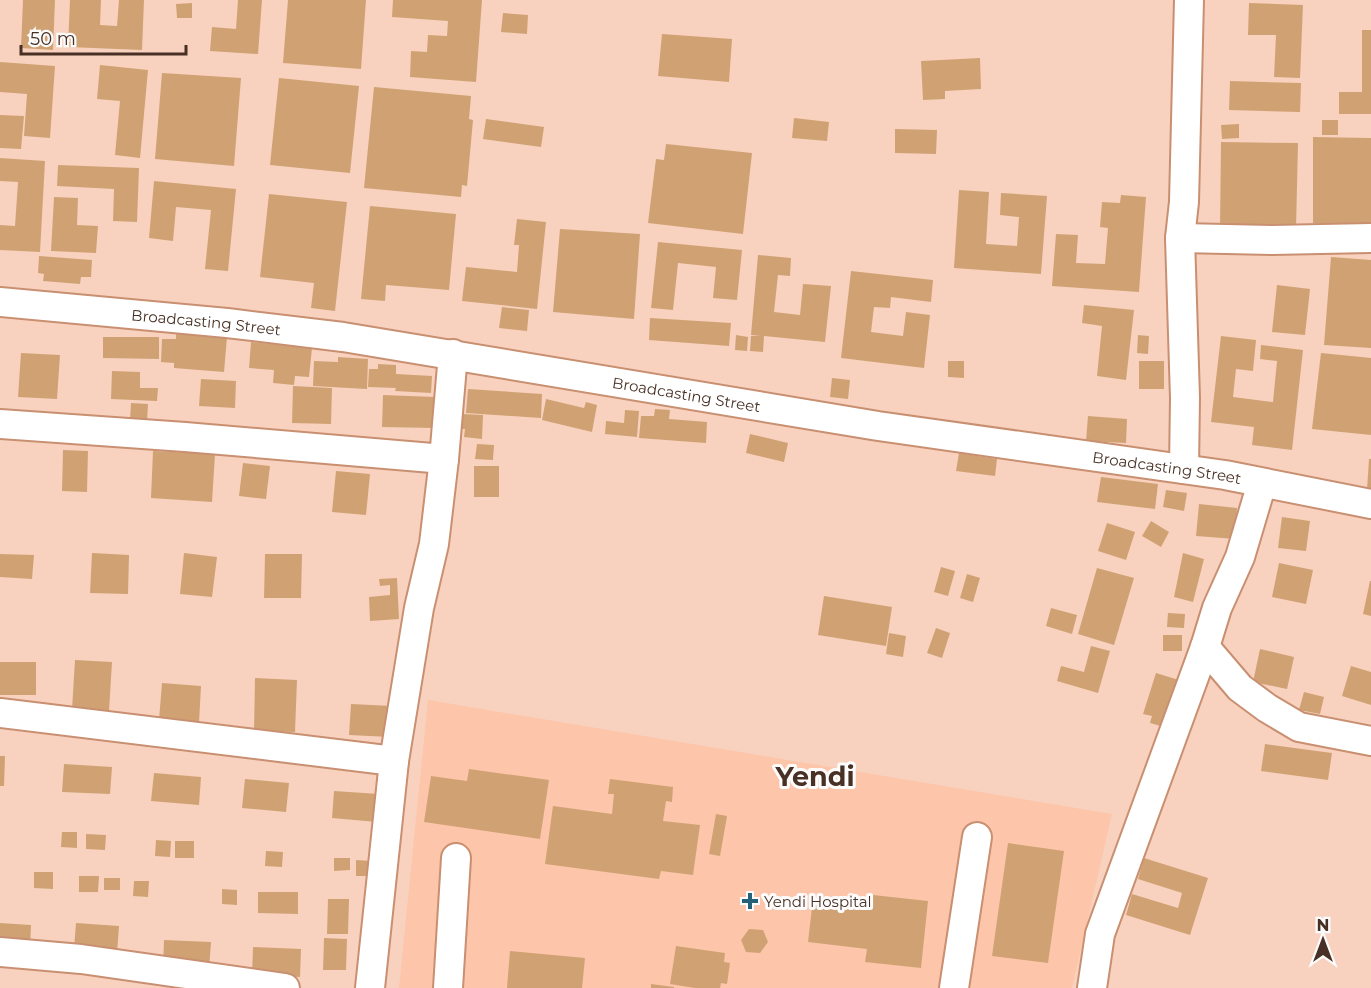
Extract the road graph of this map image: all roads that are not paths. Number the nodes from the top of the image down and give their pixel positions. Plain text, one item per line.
1 (1190, 0) edge
2 (1180, 238) junction
3 (1371, 238) edge
4 (0, 302) edge
5 (453, 354) junction
6 (0, 424) edge
7 (444, 459) junction
8 (1184, 469) junction
9 (1262, 483) junction
10 (1371, 504) edge
11 (1205, 647) junction
12 (0, 713) edge
13 (1371, 741) edge
14 (394, 760) junction
15 (977, 837) dead end
16 (456, 858) dead end
17 (0, 952) edge
18 (285, 988) edge
19 (370, 988) edge
20 (448, 988) edge
21 (954, 988) edge
22 (1092, 988) edge

1 - 2 street
2 - 3 street
2 - 8 street
4 - 5 street, Broadcasting Street
5 - 7 street
5 - 8 street, Broadcasting Street
6 - 7 street
7 - 14 street
8 - 9 street, Broadcasting Street
9 - 10 street, Broadcasting Street
9 - 11 street
11 - 13 street
11 - 22 street
12 - 14 street
14 - 19 street
15 - 21 street
16 - 20 street
17 - 18 street

